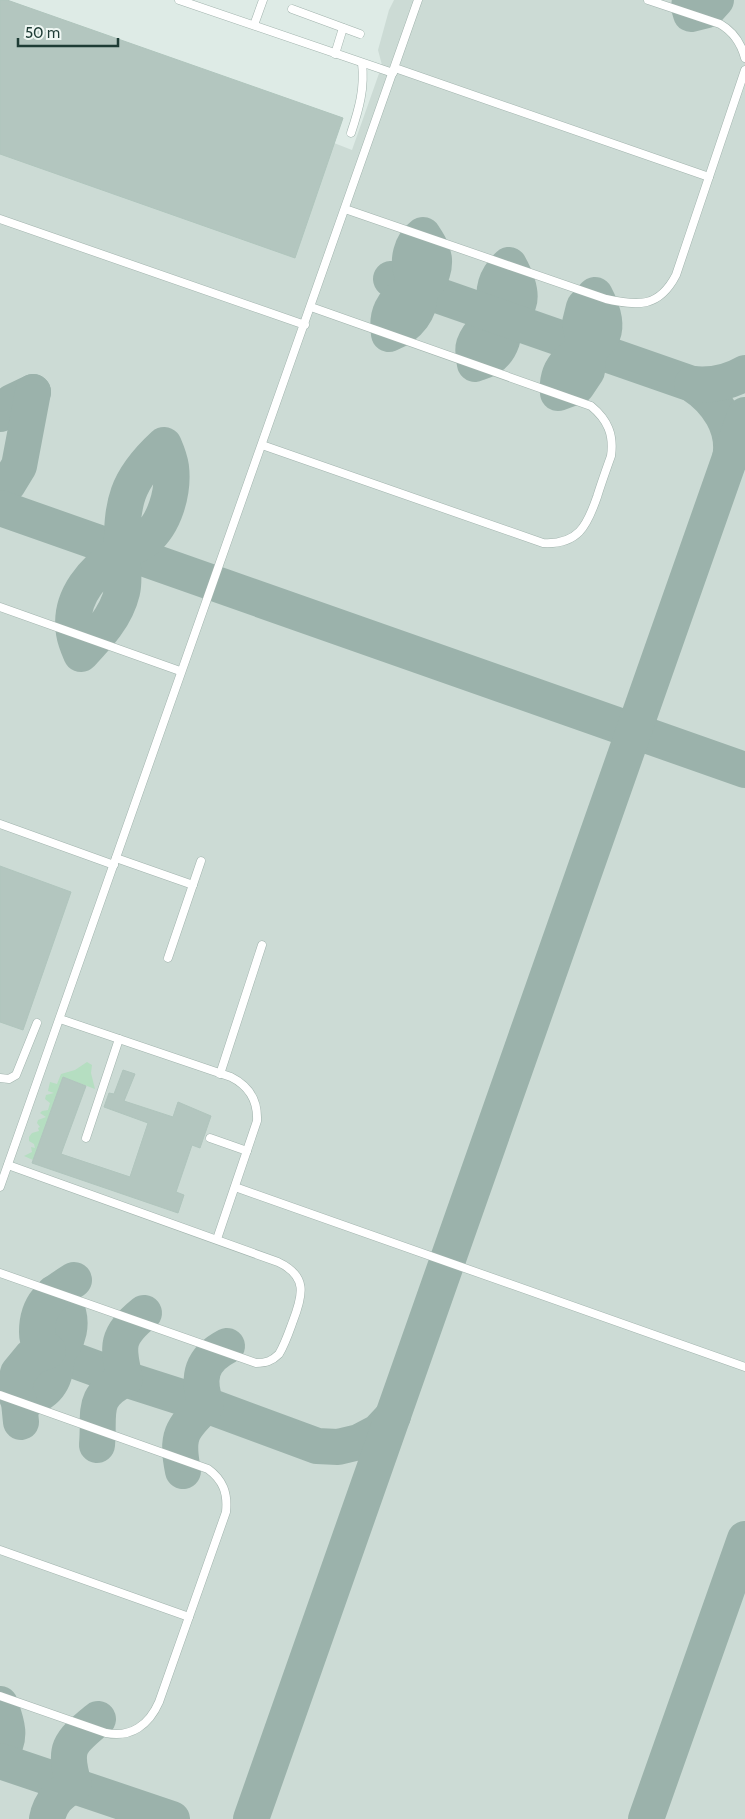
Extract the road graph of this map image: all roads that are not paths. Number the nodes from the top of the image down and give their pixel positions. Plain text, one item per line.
1 (179, 0) edge
2 (263, 0) edge
3 (418, 0) edge
4 (648, 0) edge
5 (292, 9) dead end
6 (254, 25) junction
7 (343, 28) junction
8 (360, 34) dead end
9 (335, 54) junction
10 (745, 58) edge
11 (362, 63) junction
12 (745, 70) edge
13 (394, 71) junction
14 (350, 133) dead end
15 (709, 177) junction
16 (345, 209) junction
17 (0, 219) edge
18 (311, 307) junction
19 (305, 325) junction
20 (262, 445) junction
21 (0, 607) edge
22 (180, 671) junction
23 (0, 824) edge
24 (115, 861) junction
25 (201, 861) dead end
26 (193, 885) junction
27 (262, 945) dead end
28 (168, 958) dead end
29 (60, 1019) junction
30 (36, 1023) dead end
31 (119, 1039) junction
32 (220, 1074) junction
33 (0, 1078) edge
34 (86, 1138) dead end
35 (210, 1138) dead end
36 (247, 1151) junction
37 (8, 1165) junction
38 (0, 1187) edge
39 (235, 1187) junction
40 (217, 1239) junction
41 (0, 1273) edge
42 (745, 1367) edge
43 (0, 1395) edge
44 (0, 1550) edge
45 (189, 1616) junction
46 (0, 1696) edge

1 - 6 lane
2 - 6 lane
3 - 13 lane
4 - 10 lane
5 - 7 lane
6 - 9 lane
7 - 8 lane
7 - 9 lane
9 - 11 lane
11 - 13 lane
11 - 14 lane
12 - 15 lane
13 - 15 lane
13 - 16 lane
15 - 16 lane
16 - 18 lane
17 - 19 lane
18 - 19 lane
18 - 20 lane
19 - 20 lane
20 - 22 lane
21 - 22 lane
22 - 24 lane
23 - 24 lane
24 - 26 lane
24 - 29 lane
25 - 26 lane
26 - 28 lane
27 - 32 lane
29 - 31 lane
29 - 37 lane
30 - 33 lane
31 - 32 lane
31 - 34 lane
32 - 36 lane
35 - 36 lane
36 - 39 lane
37 - 38 lane
37 - 40 lane
39 - 40 lane
39 - 42 lane
40 - 41 lane
43 - 45 lane
44 - 45 lane
45 - 46 lane

